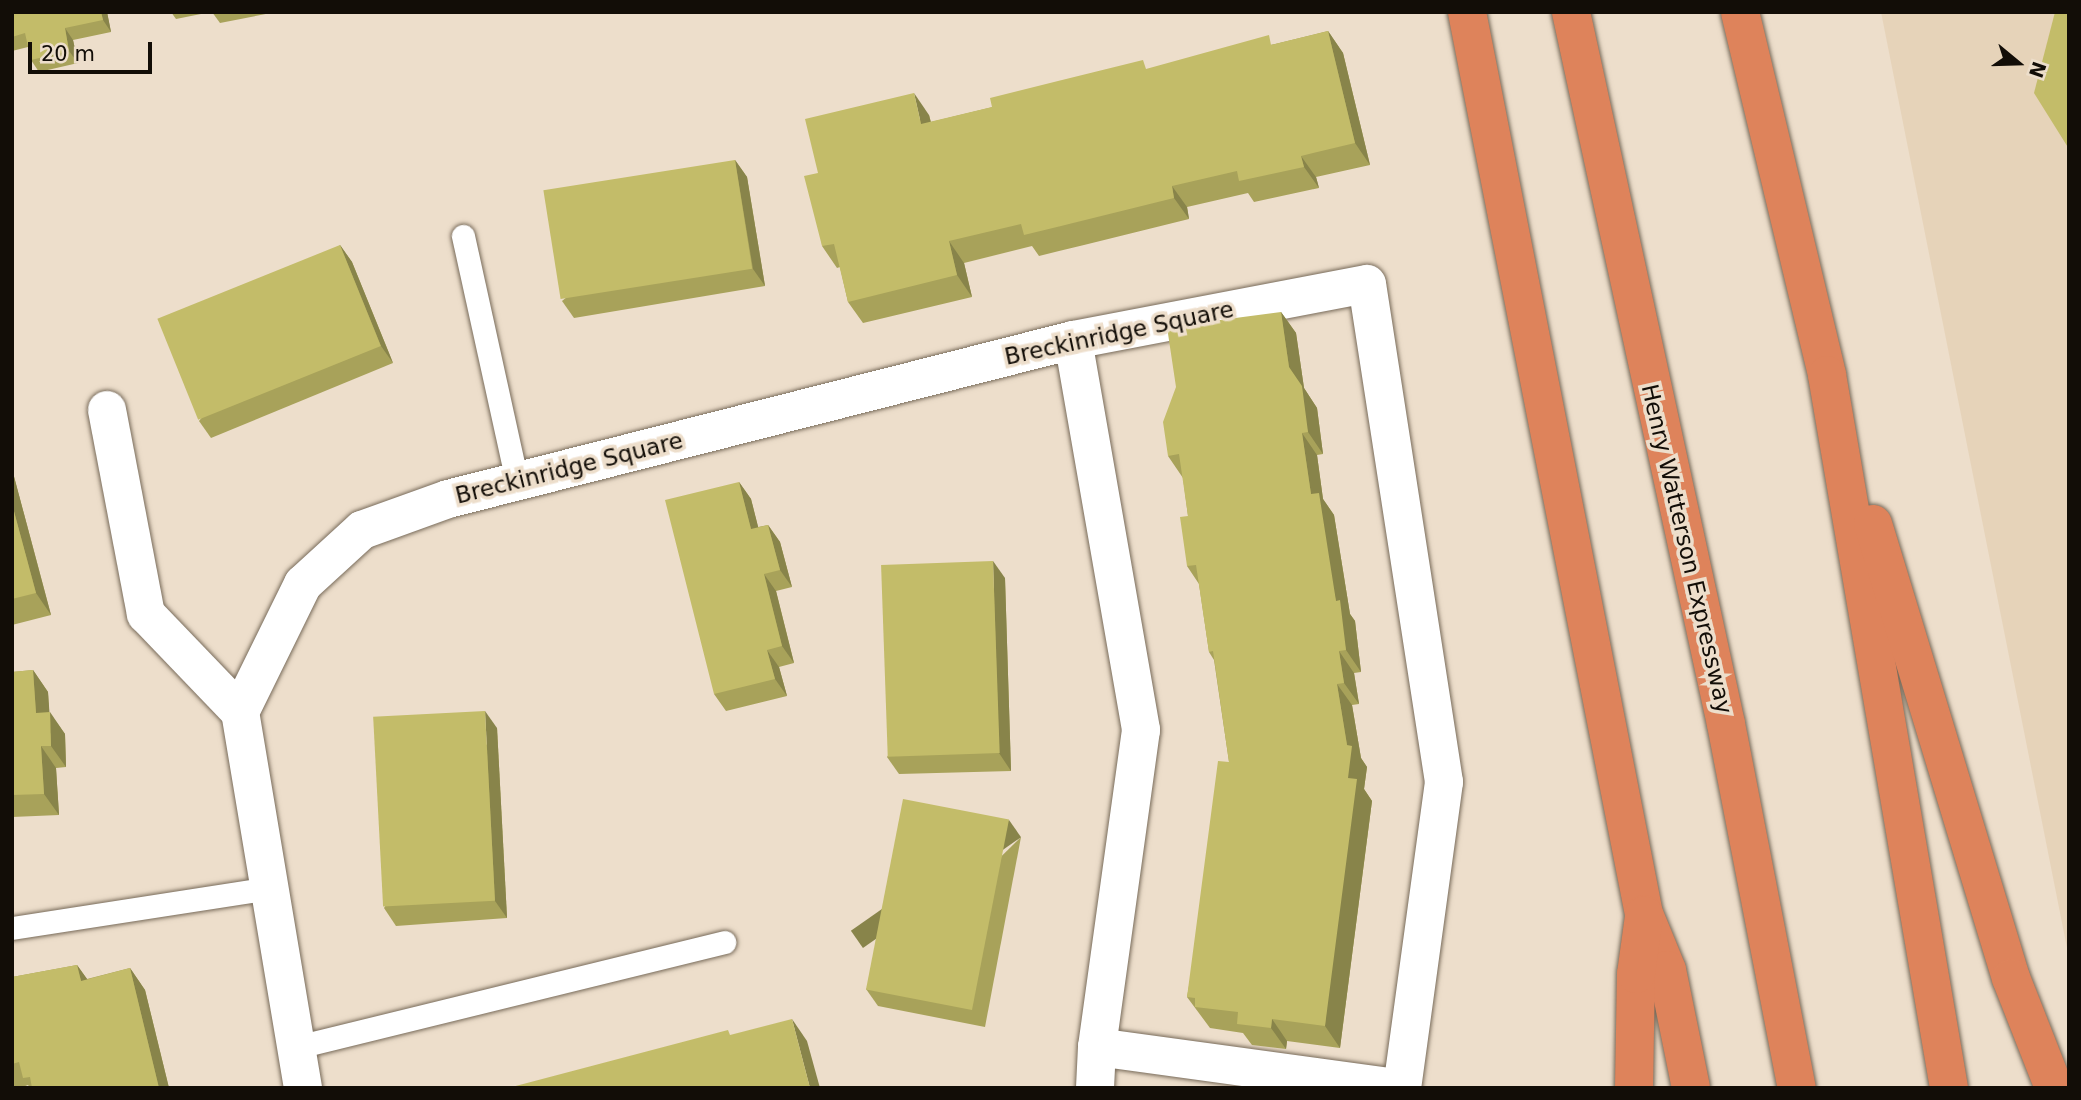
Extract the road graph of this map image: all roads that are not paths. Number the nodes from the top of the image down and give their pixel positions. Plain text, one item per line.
1 (1467, 12) edge
2 (1571, 12) edge
3 (1740, 12) edge
4 (463, 236) dead end
5 (1073, 340) junction
6 (1827, 375) junction
7 (107, 410) dead end
8 (517, 481) junction
9 (240, 712) junction
10 (271, 888) junction
11 (1644, 914) junction
12 (12, 928) edge
13 (724, 942) dead end
14 (297, 1047) junction
15 (1097, 1047) junction
16 (303, 1088) edge
17 (1095, 1088) edge
18 (1395, 1088) edge
19 (1402, 1088) edge
20 (1634, 1088) edge
21 (1691, 1088) edge
22 (1797, 1088) edge
23 (1949, 1088) edge
24 (2054, 1088) edge

1 - 11 highway
2 - 22 highway, Henry Watterson Expressway
3 - 6 highway
4 - 8 lane
5 - 8 street, Breckinridge Square
5 - 15 street
5 - 19 street, Breckinridge Square
6 - 23 highway
6 - 24 highway
7 - 9 street
8 - 9 street, Breckinridge Square
9 - 10 street
10 - 12 lane
10 - 14 street
11 - 20 highway
11 - 21 highway
13 - 14 lane
14 - 16 street
15 - 17 street
15 - 18 street

